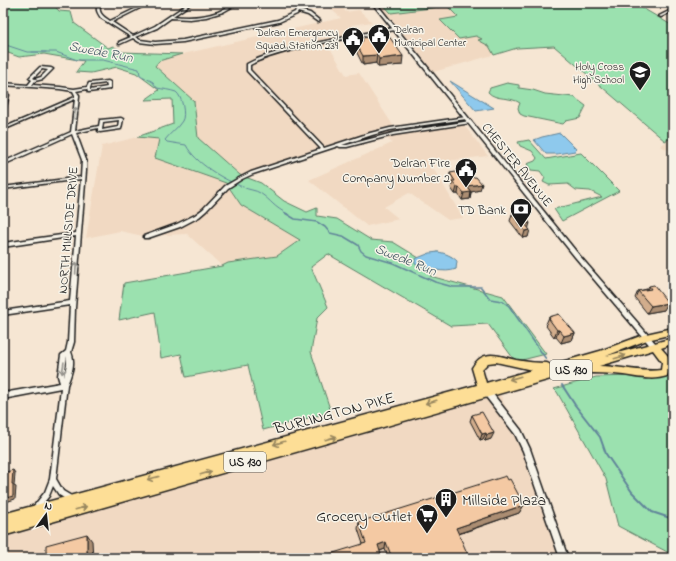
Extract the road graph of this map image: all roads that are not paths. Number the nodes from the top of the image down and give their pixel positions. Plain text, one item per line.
1 (100, 3) edge
2 (149, 3) edge
3 (191, 3) edge
4 (238, 3) edge
5 (299, 3) edge
6 (374, 3) edge
7 (667, 3) edge
8 (673, 5) edge
9 (673, 10) edge
10 (298, 11) junction
11 (660, 16) dead end
12 (172, 17) junction
13 (319, 21) dead end
14 (111, 22) junction
15 (394, 29) junction
16 (134, 38) junction
17 (120, 43) dead end
18 (34, 80) junction
19 (3, 84) edge
20 (29, 86) junction
21 (88, 88) junction
22 (74, 90) junction
23 (3, 95) edge
24 (77, 97) junction
25 (3, 111) edge
26 (468, 120) junction
27 (99, 127) junction
28 (3, 129) edge
29 (73, 133) junction
30 (324, 150) junction
31 (3, 164) edge
32 (83, 178) junction
33 (3, 188) edge
34 (79, 234) junction
35 (146, 237) dead end
36 (3, 245) edge
37 (73, 303) junction
38 (3, 313) edge
39 (673, 331) edge
40 (646, 337) junction
41 (673, 341) edge
42 (654, 346) junction
43 (554, 368) junction
44 (577, 369) junction
45 (64, 385) junction
46 (485, 391) junction
47 (3, 396) edge
48 (53, 479) junction
49 (74, 500) junction
50 (33, 512) junction
51 (3, 520) edge
52 (3, 530) edge
53 (564, 558) edge

1 - 14 street
2 - 14 street
3 - 12 street
4 - 12 street
5 - 10 street
6 - 15 street, CHESTER AVENUE
7 - 8 street
9 - 11 street
10 - 13 street
10 - 16 street
12 - 16 street
14 - 16 street
15 - 26 street, CHESTER AVENUE
15 - 30 street
16 - 17 street
18 - 18 street
18 - 20 street
19 - 20 street
20 - 22 street
21 - 21 street
21 - 22 street
22 - 24 street, NORTH MILLSIDE DRIVE
23 - 25 street
24 - 28 street
29 -> 24 street, NORTH MILLSIDE DRIVE
26 - 30 street
26 - 40 street, CHESTER AVENUE
27 - 27 street
27 - 29 street
29 - 31 street
29 - 32 street, NORTH MILLSIDE DRIVE
30 - 35 street
32 - 33 street
32 - 34 street, NORTH MILLSIDE DRIVE
34 - 36 street
37 -> 34 street, NORTH MILLSIDE DRIVE
37 - 38 street
37 - 45 street, NORTH MILLSIDE DRIVE
39 - 40 highway, BURLINGTON PIKE / US 130
40 - 42 street, CHESTER AVENUE
40 - 43 highway, BURLINGTON PIKE / US 130
41 - 42 highway, BURLINGTON PIKE / US 130
44 -> 42 highway, BURLINGTON PIKE / US 130
42 - 44 highway
43 -> 46 highway, BURLINGTON PIKE / US 130
43 - 46 highway
44 - 46 highway, BURLINGTON PIKE / US 130
45 - 47 street
45 - 48 street, NORTH MILLSIDE DRIVE
46 -> 49 highway, BURLINGTON PIKE / US 130
52 -> 46 highway, BURLINGTON PIKE / US 130
46 - 53 street
48 - 49 street
48 - 50 street, NORTH MILLSIDE DRIVE
49 - 50 highway, BURLINGTON PIKE / US 130
50 - 51 highway, BURLINGTON PIKE / US 130

